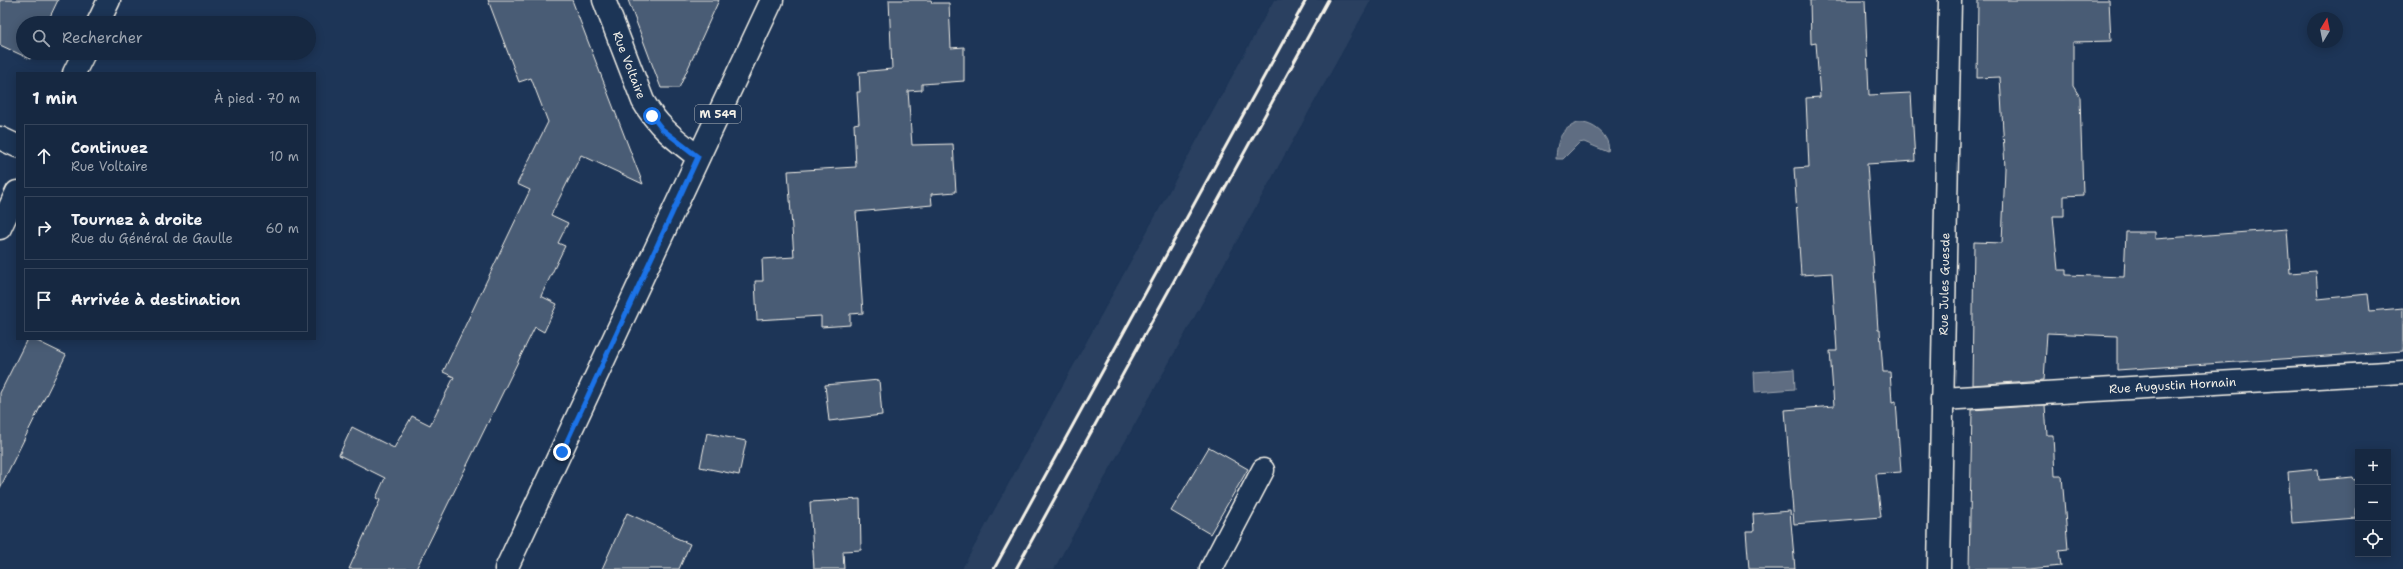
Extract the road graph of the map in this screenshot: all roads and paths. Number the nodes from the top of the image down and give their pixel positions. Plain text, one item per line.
1 (109, 0) edge
2 (604, 0) edge
3 (772, 0) edge
4 (1950, 0) edge
5 (101, 16) edge
6 (80, 60) edge
7 (74, 72) edge
8 (0, 138) edge
9 (16, 146) edge
10 (698, 157) junction
11 (16, 194) edge
12 (0, 228) edge
13 (2403, 372) edge
14 (1942, 399) junction
15 (1263, 470) dead end
16 (506, 569) edge
17 (1211, 569) edge
18 (1939, 569) edge

1 - 5 main road
2 - 10 main road, Rue Voltaire
3 - 10 main road, M 549
4 - 14 main road, Rue Jules Guesde
6 - 7 main road
8 - 9 main road
10 - 16 main road, M 549
11 - 12 main road
13 - 14 main road, Rue Augustin Hornain
14 - 18 main road, Rue Jules Guesde
15 - 17 main road

